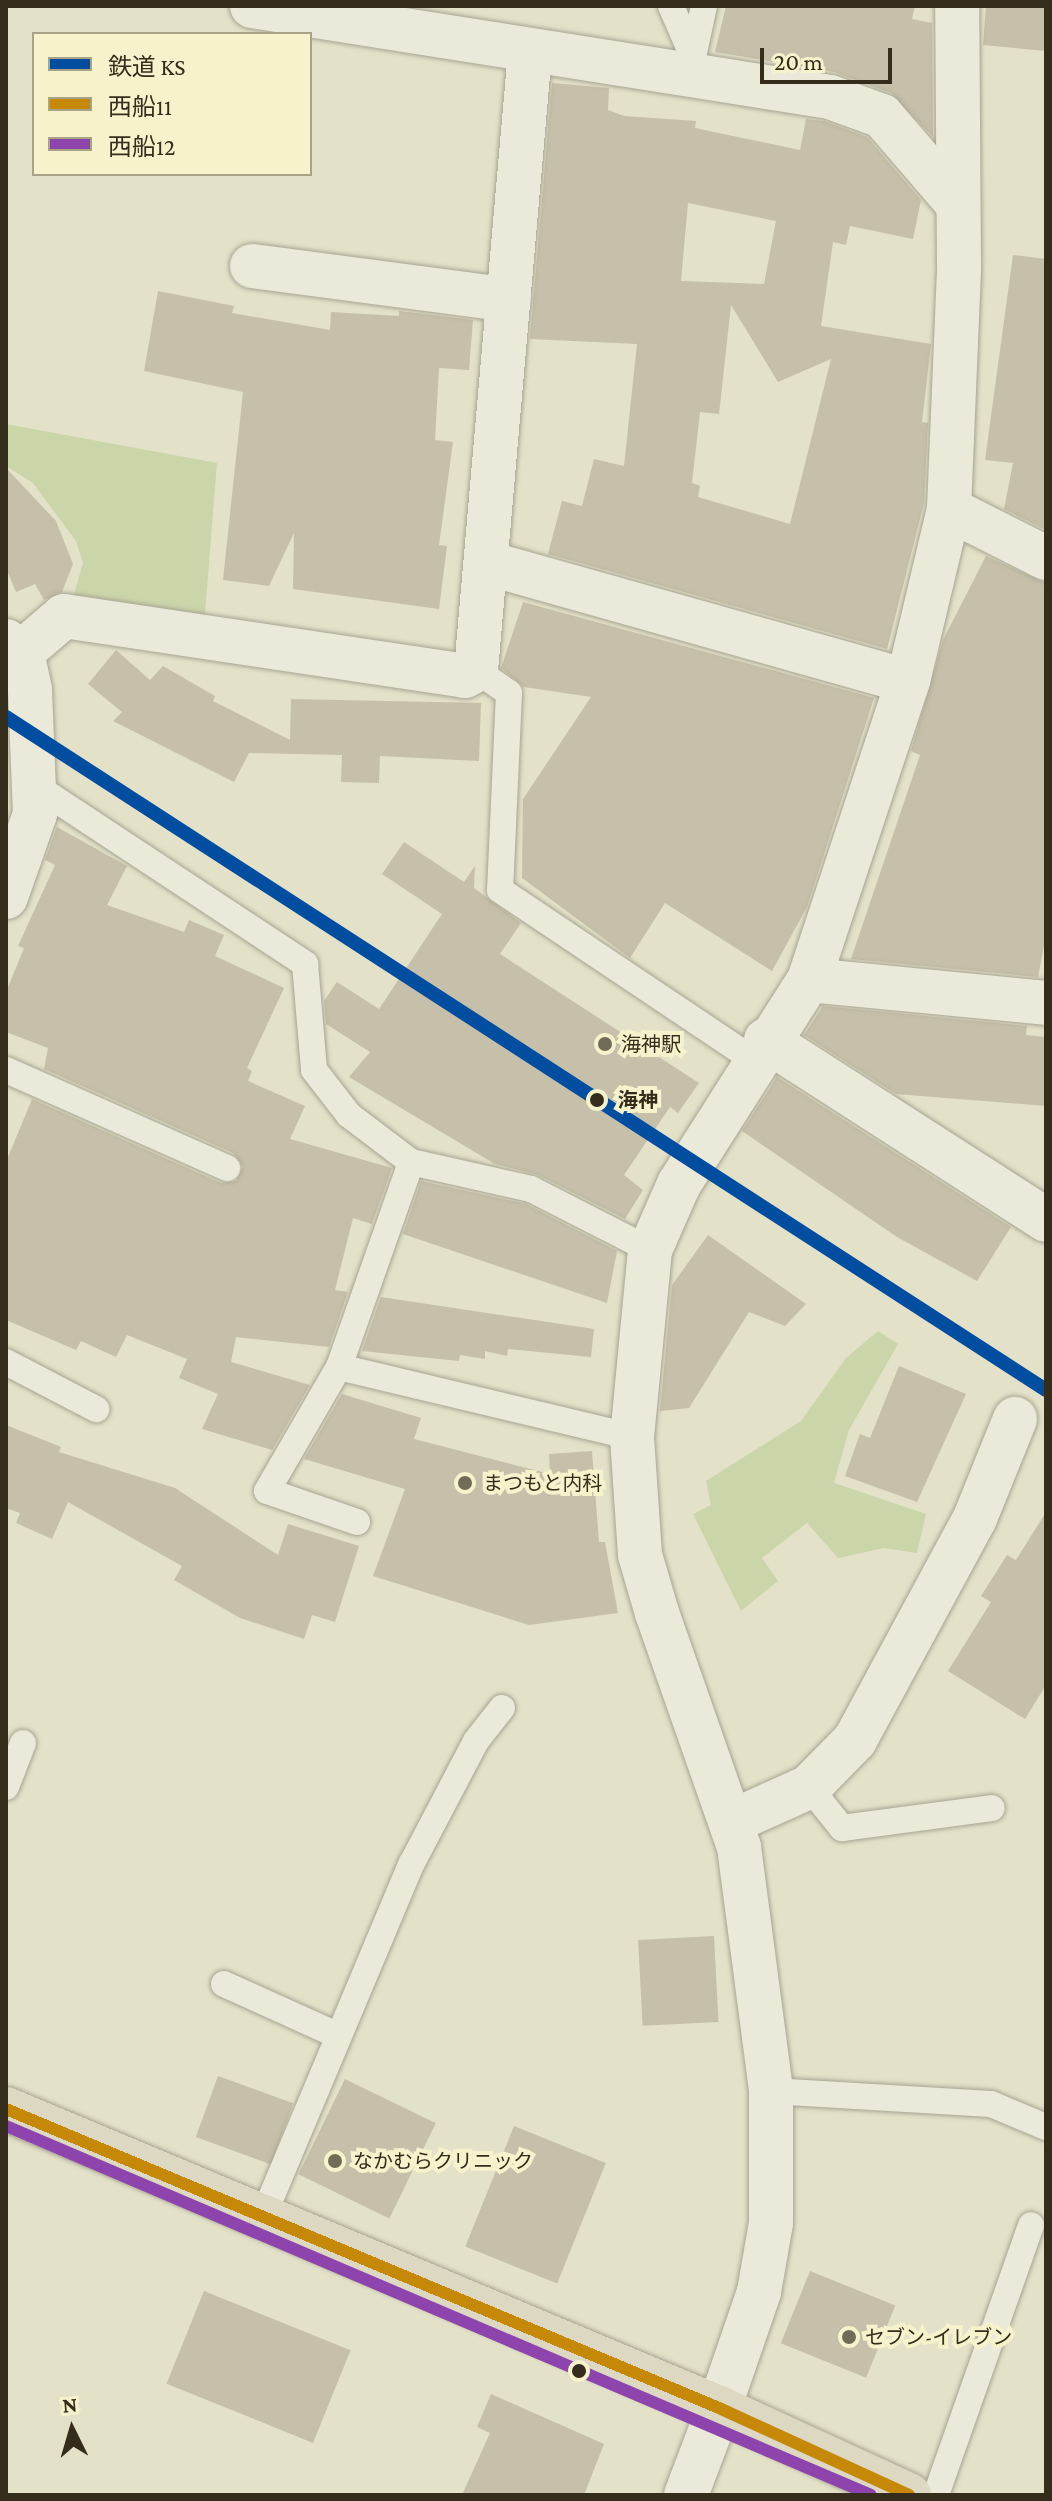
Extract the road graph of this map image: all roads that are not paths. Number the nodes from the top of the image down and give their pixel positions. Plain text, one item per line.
1 (252, 6) edge
2 (671, 6) edge
3 (704, 6) edge
4 (957, 6) edge
5 (530, 52) junction
6 (690, 64) junction
7 (956, 202) junction
8 (252, 266) dead end
9 (509, 300) junction
10 (949, 509) junction
11 (1046, 558) edge
12 (487, 563) junction
13 (14, 646) edge
14 (476, 670) junction
15 (908, 681) junction
16 (23, 768) edge
17 (6, 897) edge
18 (809, 980) junction
19 (1045, 998) edge
20 (760, 1050) junction
21 (6, 1070) edge
22 (411, 1162) junction
23 (227, 1168) dead end
24 (1046, 1220) edge
25 (650, 1250) junction
26 (6, 1362) edge
27 (339, 1367) junction
28 (96, 1409) dead end
29 (1015, 1419) dead end
30 (632, 1437) junction
31 (357, 1522) dead end
32 (502, 1708) dead end
33 (23, 1743) dead end
34 (6, 1787) edge
35 (809, 1787) junction
36 (992, 1808) dead end
37 (731, 1822) junction
38 (224, 1984) dead end
39 (339, 2036) junction
40 (771, 2091) junction
41 (6, 2109) edge
42 (1046, 2127) edge
43 (262, 2219) junction
44 (1031, 2225) dead end
45 (719, 2408) junction
46 (686, 2495) edge
47 (909, 2495) edge
48 (936, 2495) edge

1 - 5 street
2 - 6 lane
3 - 6 lane
4 - 7 street
5 - 6 street
5 - 9 street
6 - 7 street
7 - 10 street
8 - 9 street
9 - 12 street
10 - 11 street
10 - 15 street
12 - 14 street
12 - 15 street
13 - 14 street
13 - 16 street
14 - 20 lane
15 - 18 street
16 - 17 street
16 - 22 lane
18 - 19 street
18 - 20 street
20 - 24 street
20 - 25 street
21 - 23 lane
22 - 25 lane
22 - 27 lane
25 - 30 street
26 - 28 lane
27 - 30 lane
27 - 31 lane
29 - 35 street
30 - 37 street
32 - 39 lane
33 - 34 lane
35 - 36 lane
35 - 37 street
37 - 40 street
38 - 39 lane
39 - 43 lane
40 - 42 lane
40 - 45 street
41 - 43 highway
43 - 45 highway
44 - 48 lane
45 - 46 street
45 - 47 highway

